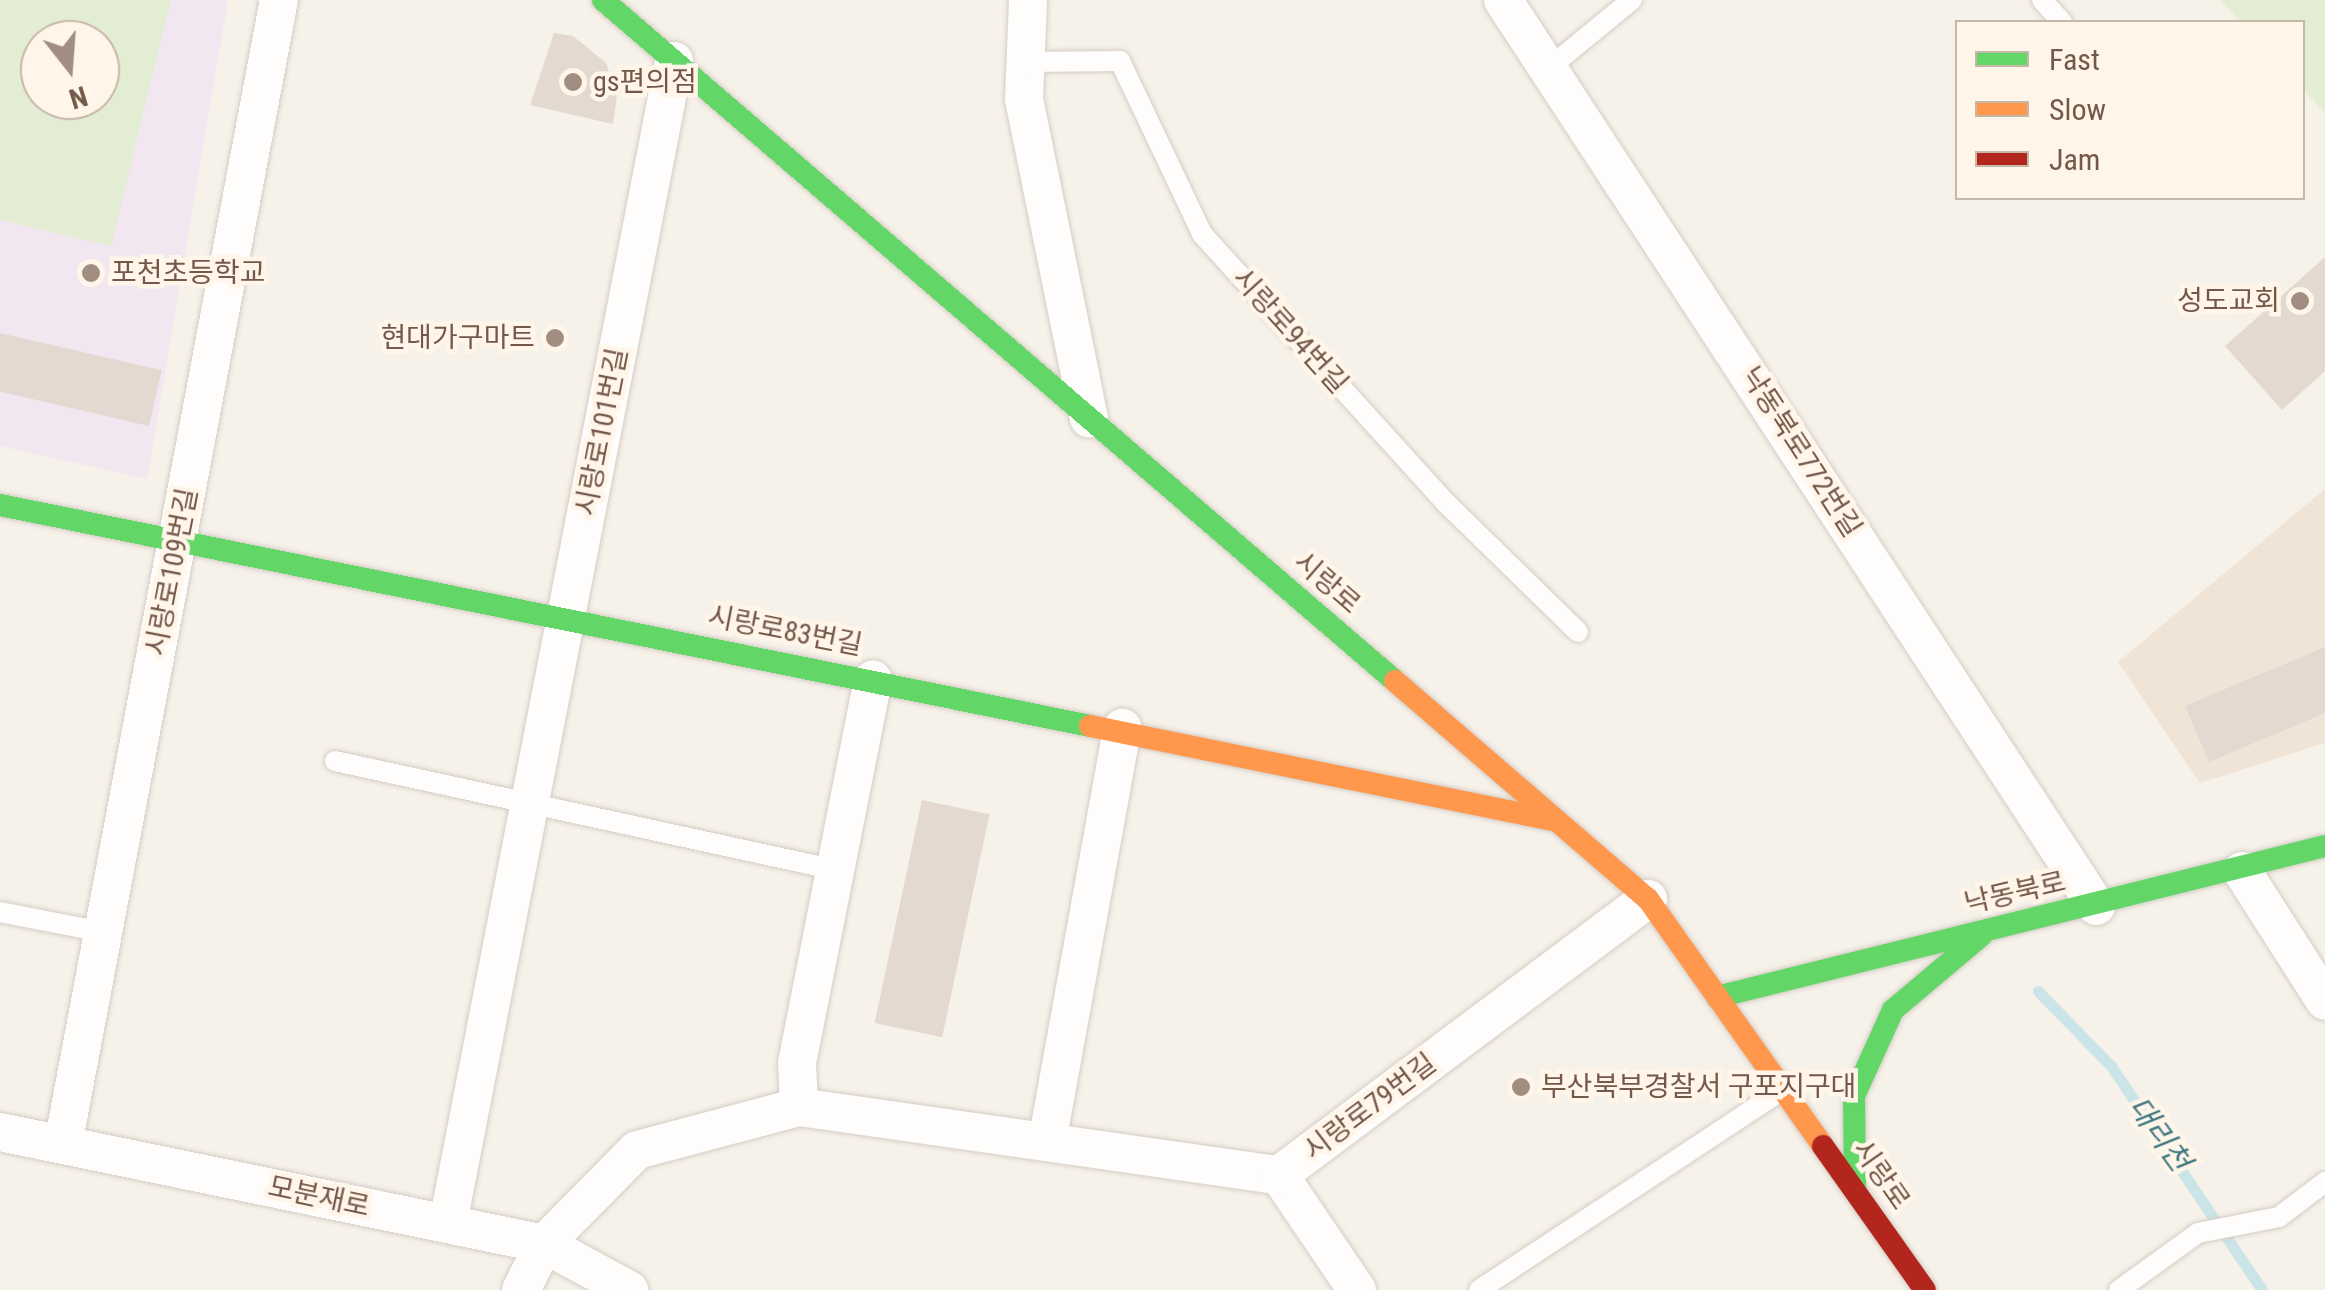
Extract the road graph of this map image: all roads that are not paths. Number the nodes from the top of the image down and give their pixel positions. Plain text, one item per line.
1 (279, 0) edge
2 (602, 0) edge
3 (1028, 0) edge
4 (1502, 0) edge
5 (1632, 0) edge
6 (2042, 0) edge
7 (2060, 20) edge
8 (674, 61) junction
9 (1026, 62) junction
10 (1550, 67) junction
11 (1089, 418) junction
12 (0, 505) edge
13 (178, 540) junction
14 (566, 617) junction
15 (1578, 632) dead end
16 (873, 679) junction
17 (1122, 728) junction
18 (335, 761) dead end
19 (529, 804) junction
20 (1558, 821) junction
21 (2325, 846) edge
22 (836, 870) junction
23 (2242, 871) junction
24 (1648, 899) junction
25 (2096, 906) junction
26 (0, 912) edge
27 (1990, 929) junction
28 (103, 932) junction
29 (2313, 961) edge
30 (1718, 997) junction
31 (2325, 1001) edge
32 (1784, 1089) junction
33 (799, 1106) junction
34 (0, 1132) edge
35 (1048, 1137) junction
36 (63, 1144) junction
37 (1279, 1175) junction
38 (2325, 1182) edge
39 (1855, 1190) junction
40 (448, 1224) junction
41 (544, 1244) junction
42 (521, 1290) edge
43 (629, 1290) edge
44 (1356, 1290) edge
45 (1479, 1290) edge
46 (1925, 1290) edge
47 (2119, 1290) edge

1 - 13 street, 시랑로109번길
2 - 8 main road, 시랑로
3 - 9 street
4 - 10 street, 낙동북로772번길
5 - 10 lane
6 - 7 lane
8 - 11 main road, 시랑로
8 - 14 street, 시랑로101번길
9 - 11 street
9 - 15 lane, 시랑로94번길
10 - 25 street, 낙동북로772번길
11 - 20 main road, 시랑로
12 - 13 main road, 시랑로83번길
13 - 14 main road, 시랑로83번길
13 - 28 street, 시랑로109번길
14 - 16 main road, 시랑로83번길
14 - 19 street, 시랑로101번길
16 - 17 main road, 시랑로83번길
16 - 22 street
17 - 20 main road, 시랑로83번길
17 - 35 street
18 - 19 lane
19 - 22 lane
19 - 40 street, 시랑로101번길
20 - 24 main road, 시랑로
21 - 23 main road, 낙동북로
22 - 33 street
23 - 25 main road, 낙동북로
23 - 29 street
24 - 30 main road, 시랑로
24 - 37 street, 시랑로79번길
25 - 27 main road, 낙동북로
26 - 28 lane
27 - 30 main road, 낙동북로
27 - 39 main road
28 - 36 street, 시랑로109번길
29 - 31 street
30 - 32 main road, 시랑로
32 - 39 main road, 시랑로
32 - 45 lane
33 - 35 street, 시랑로79번길
33 - 41 street, 시랑로79번길
34 - 36 street, 모분재로
35 - 37 street, 시랑로79번길
36 - 40 street, 모분재로
37 - 44 street
38 - 47 lane
39 - 46 main road, 시랑로
40 - 41 street, 모분재로
41 - 42 street, 시랑로79번길
41 - 43 street, 모분재로

